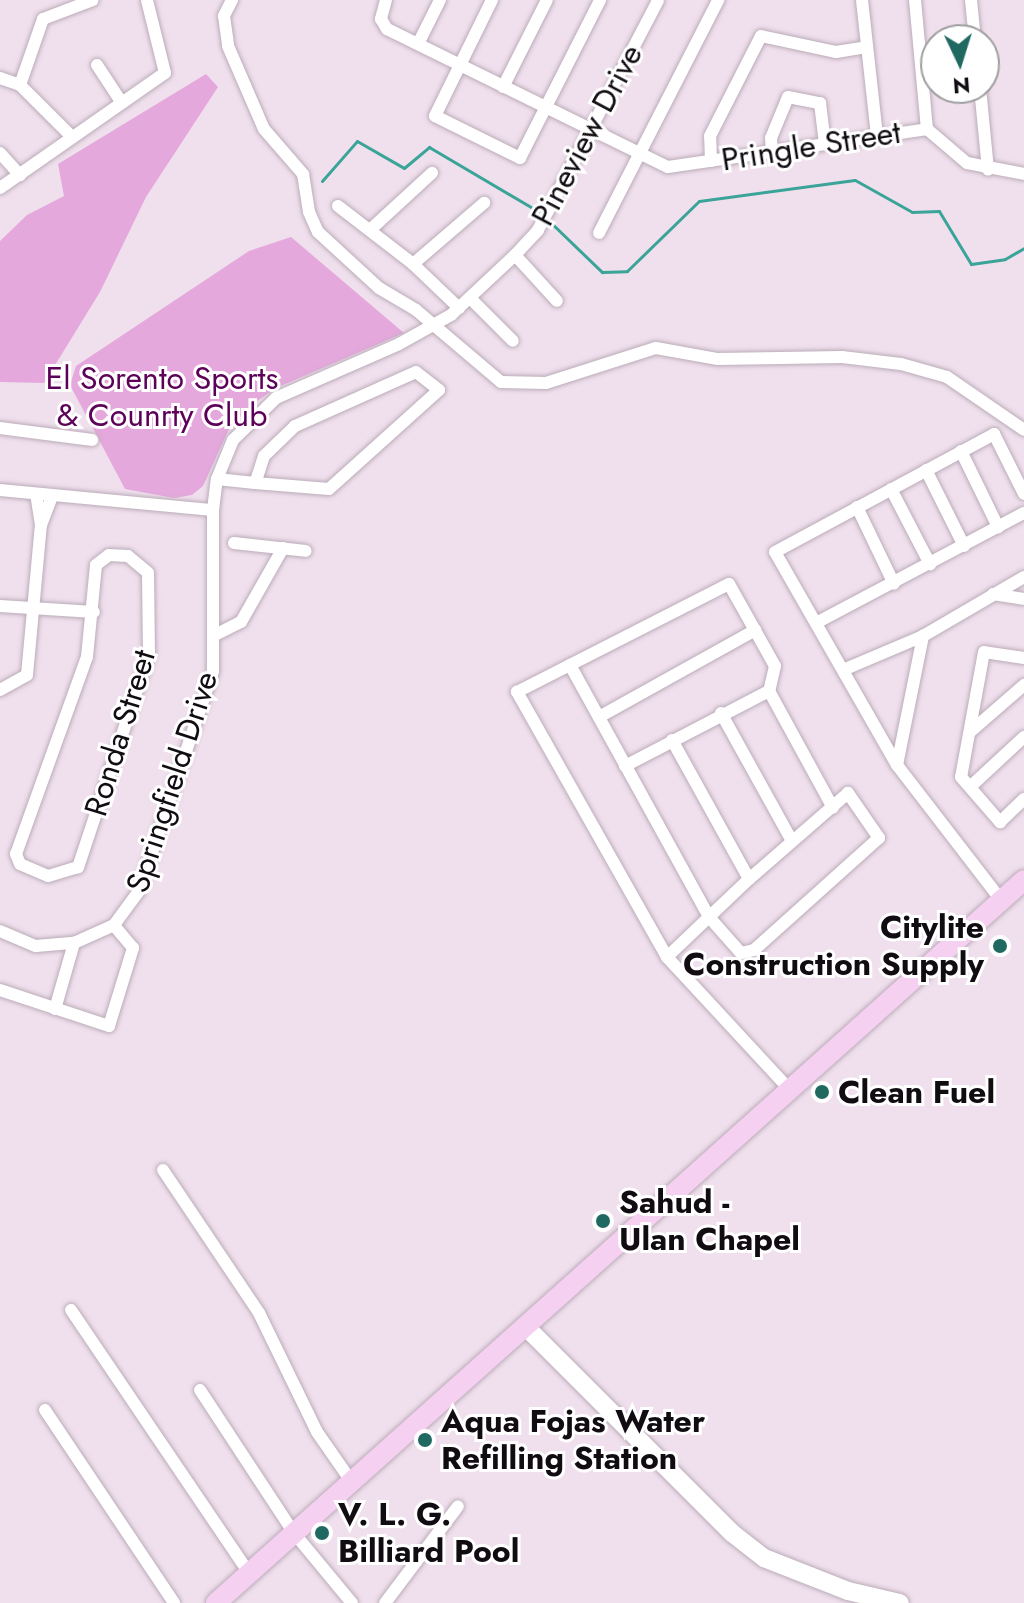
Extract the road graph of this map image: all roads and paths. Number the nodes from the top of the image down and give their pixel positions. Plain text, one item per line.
1 (93, 0) edge
2 (147, 0) edge
3 (232, 0) edge
4 (386, 0) edge
5 (440, 0) edge
6 (492, 0) edge
7 (547, 0) edge
8 (600, 0) edge
9 (658, 0) edge
10 (718, 0) edge
11 (862, 0) edge
12 (915, 0) edge
13 (971, 0) edge
14 (973, 24) edge
15 (418, 44) junction
16 (867, 47) junction
17 (97, 65) dead end
18 (460, 65) junction
19 (0, 78) edge
20 (20, 85) junction
21 (503, 87) junction
22 (122, 103) junction
23 (982, 104) edge
24 (545, 108) junction
25 (927, 129) junction
26 (591, 132) junction
27 (877, 136) junction
28 (72, 137) junction
29 (825, 144) junction
30 (772, 152) junction
31 (0, 153) edge
32 (639, 154) junction
33 (711, 161) junction
34 (988, 170) junction
35 (432, 173) dead end
36 (1024, 174) edge
37 (20, 175) junction
38 (0, 188) edge
39 (484, 203) dead end
40 (338, 206) dead end
41 (371, 229) junction
42 (599, 233) dead end
43 (515, 255) junction
44 (413, 264) junction
45 (471, 299) junction
46 (557, 301) dead end
47 (459, 308) junction
48 (433, 325) junction
49 (513, 341) dead end
50 (0, 428) edge
51 (1024, 430) edge
52 (92, 440) dead end
53 (961, 451) junction
54 (926, 470) junction
55 (217, 479) junction
56 (255, 483) junction
57 (891, 489) junction
58 (0, 490) edge
59 (36, 494) junction
60 (1024, 494) edge
61 (52, 496) junction
62 (857, 507) junction
63 (213, 510) junction
64 (1024, 513) edge
65 (41, 525) junction
66 (998, 527) junction
67 (234, 543) dead end
68 (964, 546) junction
69 (283, 548) junction
70 (306, 551) dead end
71 (930, 564) junction
72 (1024, 577) edge
73 (894, 584) junction
74 (993, 594) junction
75 (1024, 599) edge
76 (0, 606) edge
77 (34, 608) junction
78 (94, 612) junction
79 (816, 623) junction
80 (755, 630) junction
81 (215, 635) junction
82 (923, 636) junction
83 (1024, 658) edge
84 (570, 665) junction
85 (843, 670) junction
86 (1024, 685) edge
87 (0, 690) edge
88 (769, 691) junction
89 (721, 713) junction
90 (599, 717) junction
91 (970, 732) junction
92 (1024, 737) edge
93 (672, 740) junction
94 (897, 765) junction
95 (625, 766) junction
96 (970, 787) junction
97 (1024, 799) edge
98 (833, 808) junction
99 (792, 841) junction
100 (749, 879) junction
101 (1024, 880) edge
102 (1001, 900) junction
103 (709, 917) junction
104 (114, 925) junction
105 (0, 931) edge
106 (74, 943) junction
107 (667, 957) junction
108 (0, 990) edge
109 (55, 1009) junction
110 (790, 1090) junction
111 (163, 1170) dead end
112 (71, 1310) dead end
113 (526, 1327) junction
114 (200, 1390) dead end
115 (45, 1410) dead end
116 (351, 1481) junction
117 (458, 1506) dead end
118 (294, 1533) junction
119 (249, 1573) junction
120 (174, 1603) edge
121 (216, 1603) edge
122 (352, 1603) edge
123 (385, 1603) edge
124 (900, 1603) edge

1 - 20 street
2 - 22 street
3 - 48 street
4 - 15 street, Pringle Street
5 - 15 street
6 - 18 street
7 - 21 street
8 - 24 street
9 - 26 street, Pineview Drive
10 - 32 street
11 - 16 street
12 - 25 street
13 - 14 street
15 - 18 street, Pringle Street
16 - 27 street
16 - 33 street
17 - 22 street
18 - 21 street, Pringle Street
18 - 24 street
19 - 20 street
20 - 28 street
21 - 24 street, Pringle Street
22 - 28 street
23 - 34 street
24 - 26 street, Pringle Street
25 - 27 street, Pringle Street
25 - 34 street, Pringle Street
26 - 32 street, Pringle Street
26 - 43 street, Pineview Drive
27 - 29 street, Pringle Street
28 - 37 street
29 - 30 street, Pringle Street
29 - 30 street
30 - 33 street, Pringle Street
31 - 37 street
32 - 33 street, Pringle Street
32 - 42 street
34 - 36 street, Pringle Street
35 - 41 street
37 - 38 street
39 - 44 street
40 - 41 street
41 - 44 street
43 - 45 street, Pineview Drive
43 - 46 street
44 - 47 street
45 - 47 street, Pineview Drive
45 - 49 street
47 - 48 street, Pineview Drive
48 - 51 street
48 - 55 street, Springfield Drive
50 - 52 street
53 - 54 street
53 - 60 street
53 - 66 street
54 - 57 street
54 - 68 street
55 - 56 street
55 - 63 street, Springfield Drive
56 - 56 street
57 - 62 street
57 - 71 street
58 - 59 street
59 - 61 street
59 - 65 street
61 - 63 street
61 - 65 street
62 - 73 street
62 - 79 street
63 - 81 street, Springfield Drive
64 - 66 street
65 - 77 street
66 - 68 street
67 - 69 street
68 - 71 street
69 - 70 street
69 - 81 street
71 - 73 street
72 - 74 street
73 - 79 street
74 - 75 street
74 - 82 street
76 - 77 street
77 - 78 street
77 - 87 street
78 - 78 street, Ronda Street
79 - 85 street
80 - 84 street
80 - 88 street
80 - 90 street
81 - 104 street, Springfield Drive
82 - 85 street
82 - 94 street
83 - 91 street
84 - 90 street
84 - 107 street
85 - 94 street
86 - 91 street
88 - 89 street
88 - 98 street
89 - 93 street
89 - 99 street
90 - 95 street
91 - 96 street
92 - 96 street
93 - 95 street
93 - 100 street
94 - 102 street
95 - 103 street
96 - 97 street
98 - 99 street
98 - 103 street
99 - 100 street
100 - 103 street
101 - 102 main road
102 - 110 main road
103 - 107 street
104 - 106 street, Springfield Drive
104 - 109 street
105 - 106 street, Springfield Drive
106 - 109 street
107 - 110 street
108 - 109 street
110 - 113 main road
111 - 116 street
112 - 119 street
113 - 116 main road
113 - 124 street
114 - 118 street
115 - 120 street
116 - 118 main road
117 - 123 street
118 - 119 main road
118 - 122 street
119 - 121 main road

